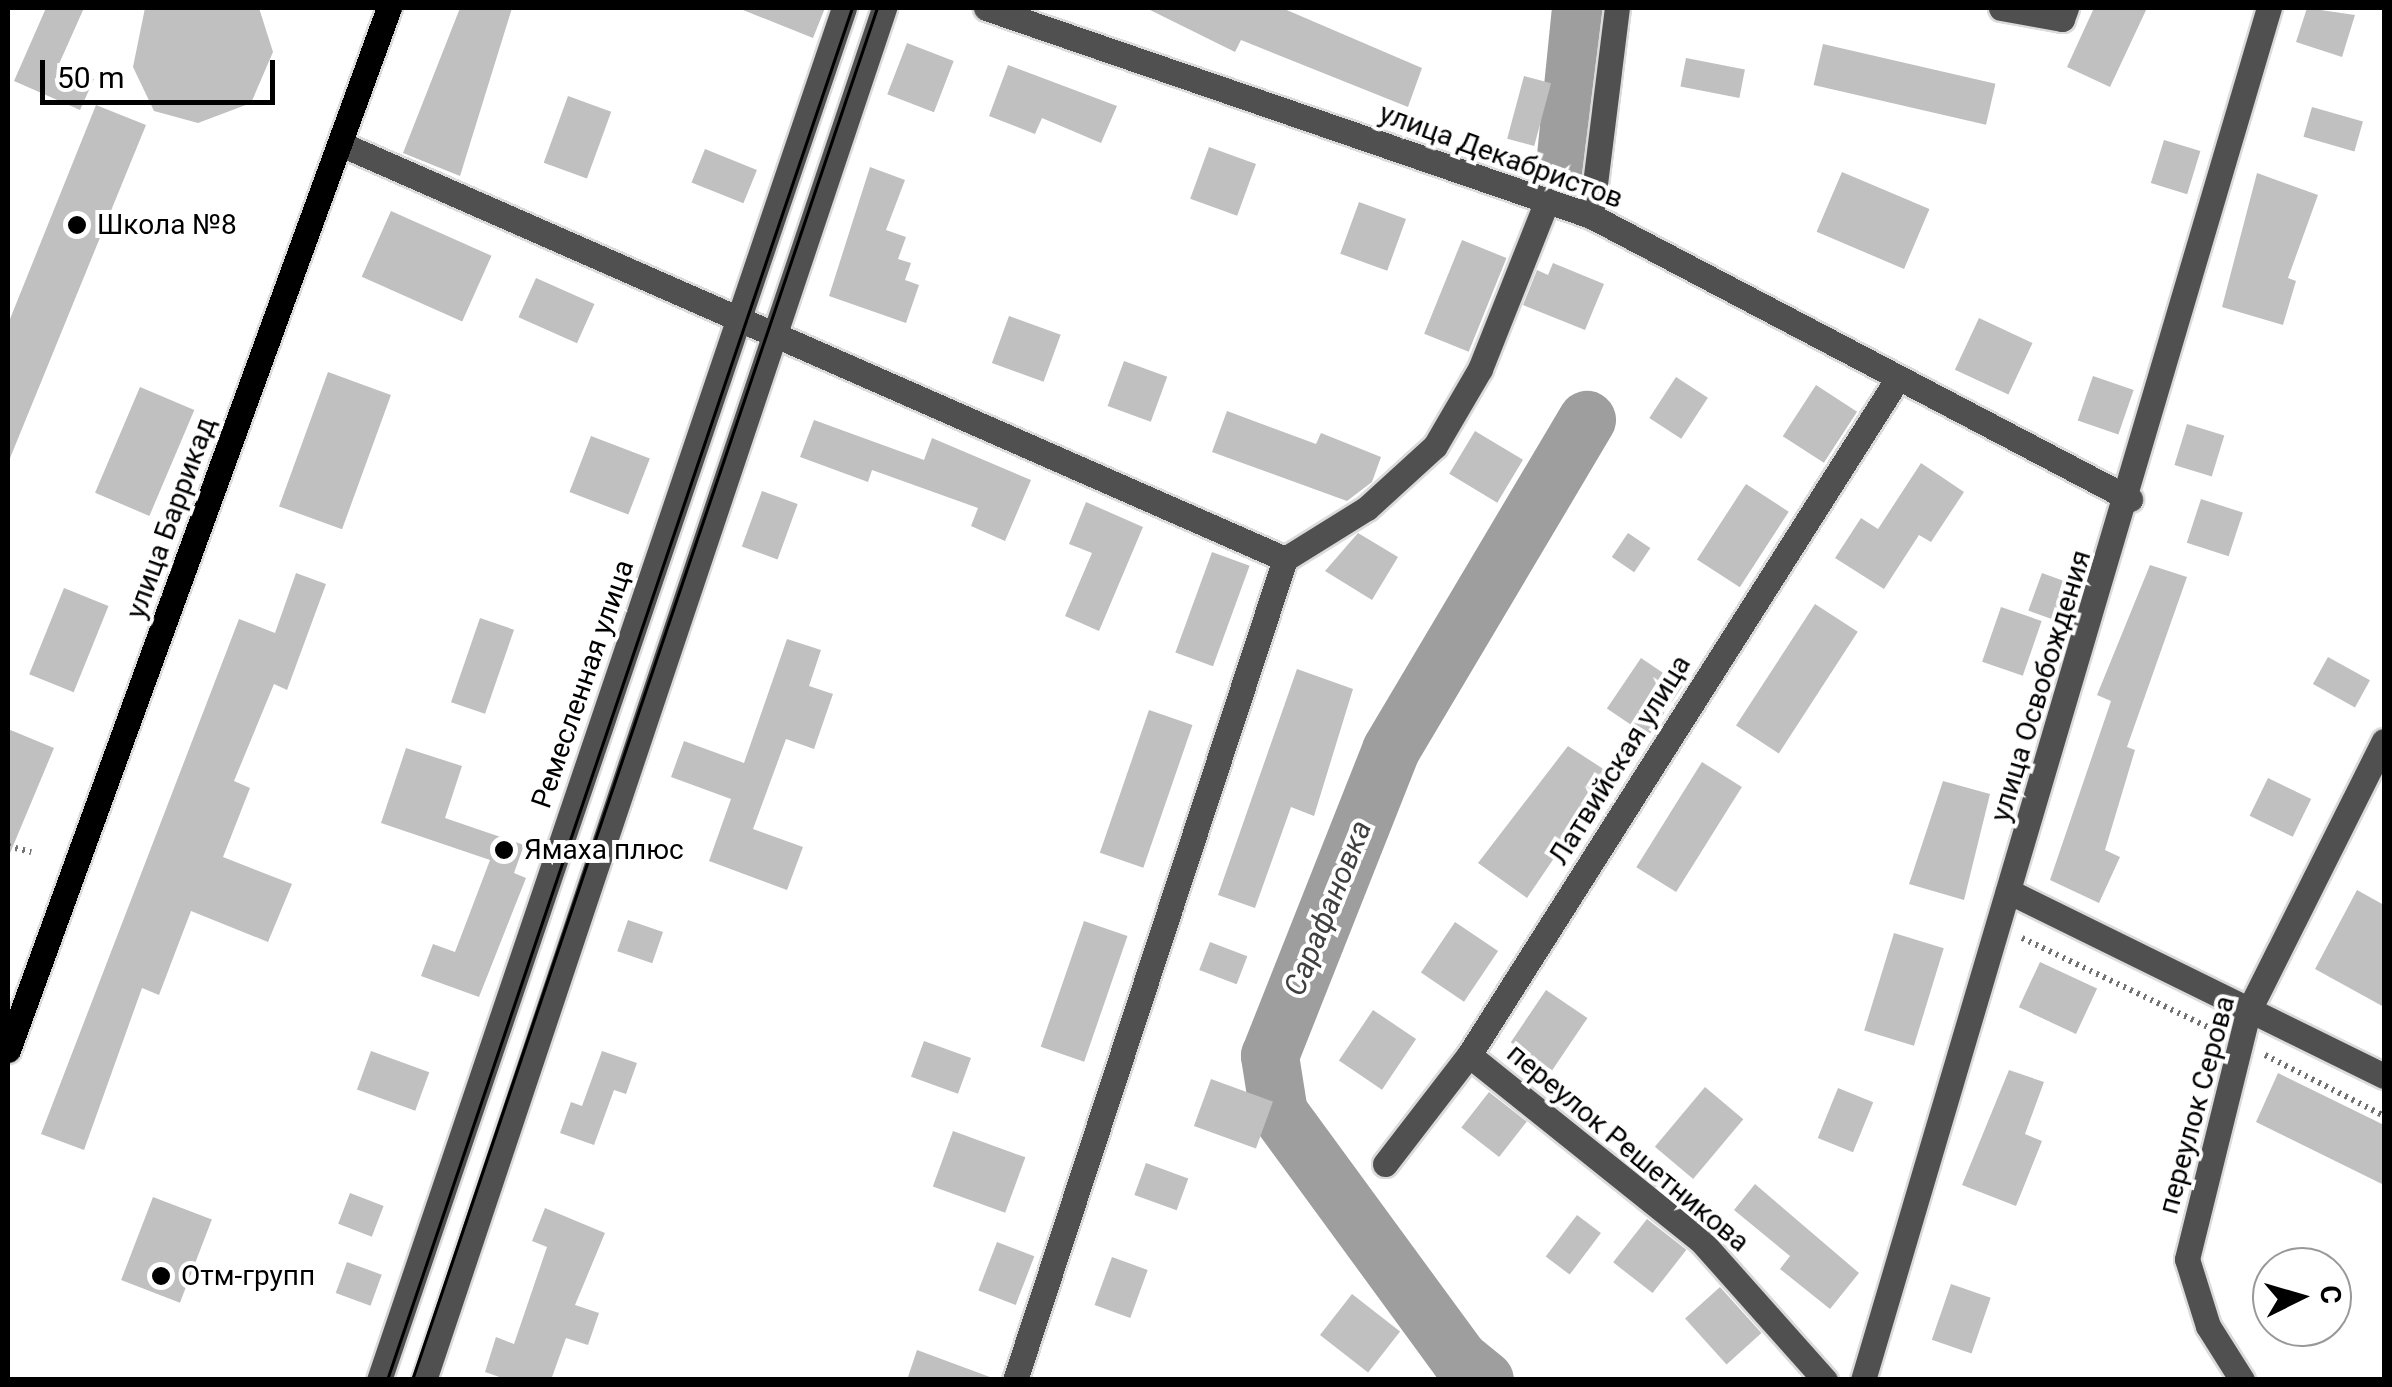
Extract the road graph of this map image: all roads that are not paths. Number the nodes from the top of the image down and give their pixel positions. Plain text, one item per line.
1 (389, 8) edge
2 (844, 8) edge
3 (884, 8) edge
4 (986, 8) edge
5 (1617, 8) edge
6 (2001, 8) edge
7 (2066, 8) edge
8 (2269, 8) edge
9 (340, 144) junction
10 (1547, 201) junction
11 (1592, 216) junction
12 (739, 320) junction
13 (774, 333) junction
14 (1896, 381) junction
15 (2130, 499) junction
16 (1285, 559) junction
17 (2384, 742) edge
18 (2008, 891) junction
19 (2248, 1012) junction
20 (8, 1050) edge
21 (1469, 1055) junction
22 (2384, 1076) edge
23 (1385, 1164) dead end
24 (380, 1380) edge
25 (424, 1380) edge
26 (1014, 1380) edge
27 (1825, 1380) edge
28 (1863, 1380) edge
29 (2242, 1380) edge

1 - 9 main road, улица Баррикад
2 - 12 street, Ремесленная улица
3 - 13 street
4 - 10 street, улица Декабристов
5 - 11 street
6 - 7 street
8 - 15 street, улица Освобождения
9 - 12 street
9 - 20 main road, улица Баррикад
10 - 11 street, улица Декабристов
10 - 16 street
11 - 14 street, улица Декабристов
12 - 13 street
12 - 24 street, Ремесленная улица
13 - 16 street
13 - 25 street
14 - 15 street, улица Декабристов
14 - 21 street, Латвийская улица
15 - 18 street, улица Освобождения
16 - 26 street
17 - 19 street, переулок Серова
18 - 19 street
18 - 28 street, улица Освобождения
19 - 22 street
19 - 29 street, переулок Серова
21 - 23 street, Латвийская улица
21 - 27 street, переулок Решетникова

